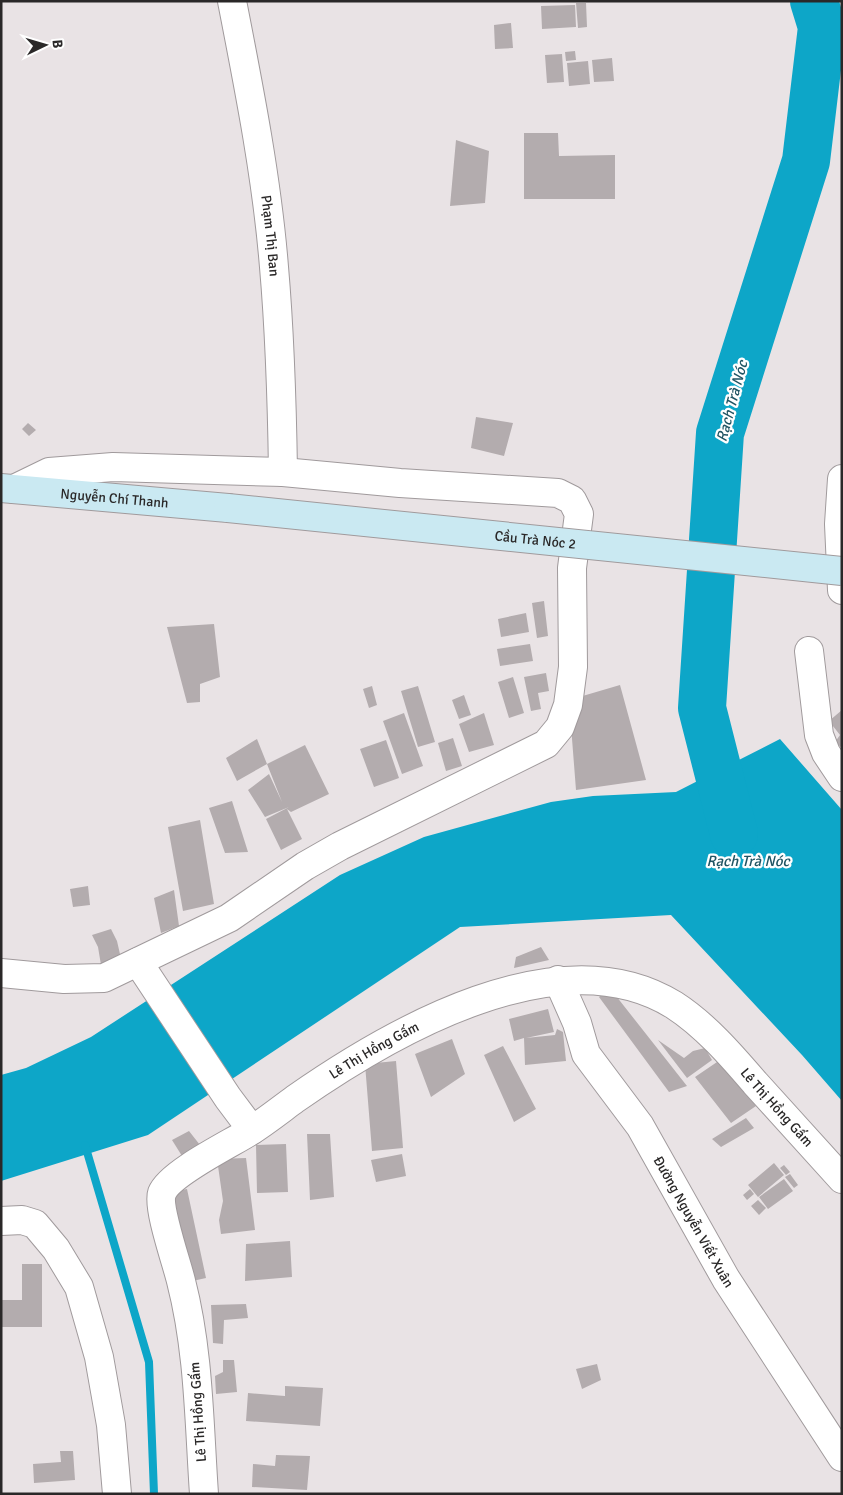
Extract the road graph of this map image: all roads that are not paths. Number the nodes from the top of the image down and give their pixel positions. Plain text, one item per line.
1 (232, 1) edge
2 (282, 472) junction
3 (842, 479) edge
4 (8, 489) edge
5 (228, 508) joint
6 (842, 571) edge
7 (842, 590) edge
8 (809, 651) dead end
9 (842, 778) edge
10 (138, 962) junction
11 (1, 973) edge
12 (558, 980) junction
13 (252, 1130) junction
14 (842, 1179) edge
15 (1, 1220) edge
16 (842, 1457) edge
17 (117, 1494) edge
18 (204, 1494) edge

1 - 2 street, Phạm Thị Ban
2 - 4 street
2 - 10 street
3 - 7 street
4 - 5 main road, Nguyễn Chí Thanh
5 - 6 main road, Cầu Trà Nóc 2, bridge
8 - 9 street
10 - 11 street
10 - 13 street
12 - 13 street, Lê Thị Hồng Gấm
12 - 14 street, Lê Thị Hồng Gấm
12 - 16 street, Đường Nguyễn Viết Xuân
13 - 18 street, Lê Thị Hồng Gấm
15 - 17 street

